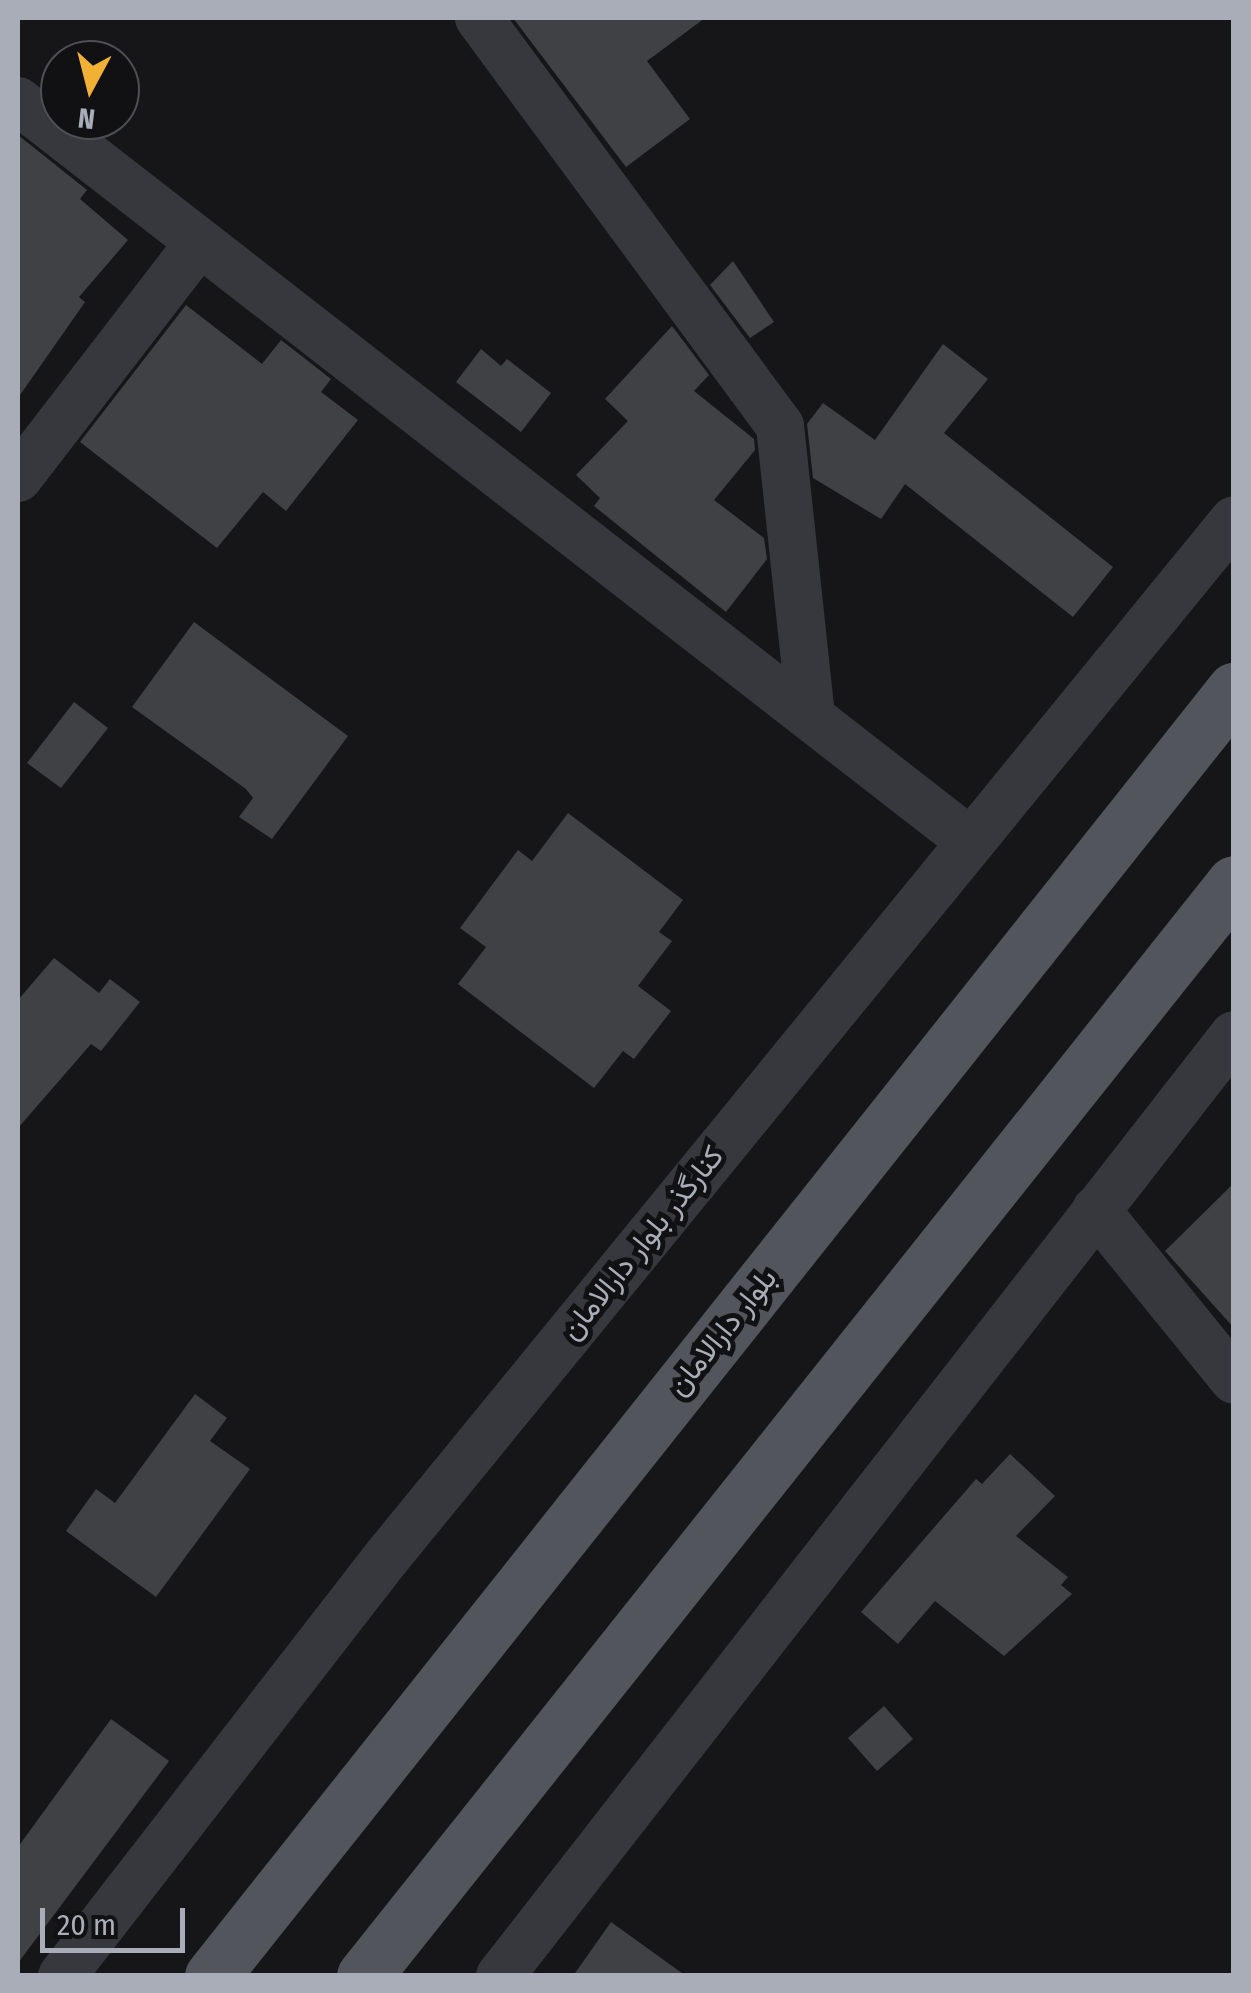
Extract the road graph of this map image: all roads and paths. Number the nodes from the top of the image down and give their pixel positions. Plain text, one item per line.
1 (479, 18) edge
2 (18, 101) edge
3 (199, 243) junction
4 (18, 478) edge
5 (1234, 520) edge
6 (1234, 690) edge
7 (811, 715) junction
8 (970, 841) junction
9 (1234, 884) edge
10 (1234, 1035) edge
11 (1096, 1210) junction
12 (1234, 1380) edge
13 (62, 1976) edge
14 (212, 1976) edge
15 (364, 1976) edge
16 (500, 1976) edge

1 - 7 street
2 - 3 street
3 - 4 street
3 - 7 street
5 - 8 street, کنارگذر بلوار دارالامان
6 - 14 main road, بلوار دارالامان
7 - 8 street
8 - 13 street, کنارگذر بلوار دارالامان
9 - 15 main road
10 - 11 street
11 - 12 street
11 - 16 street

